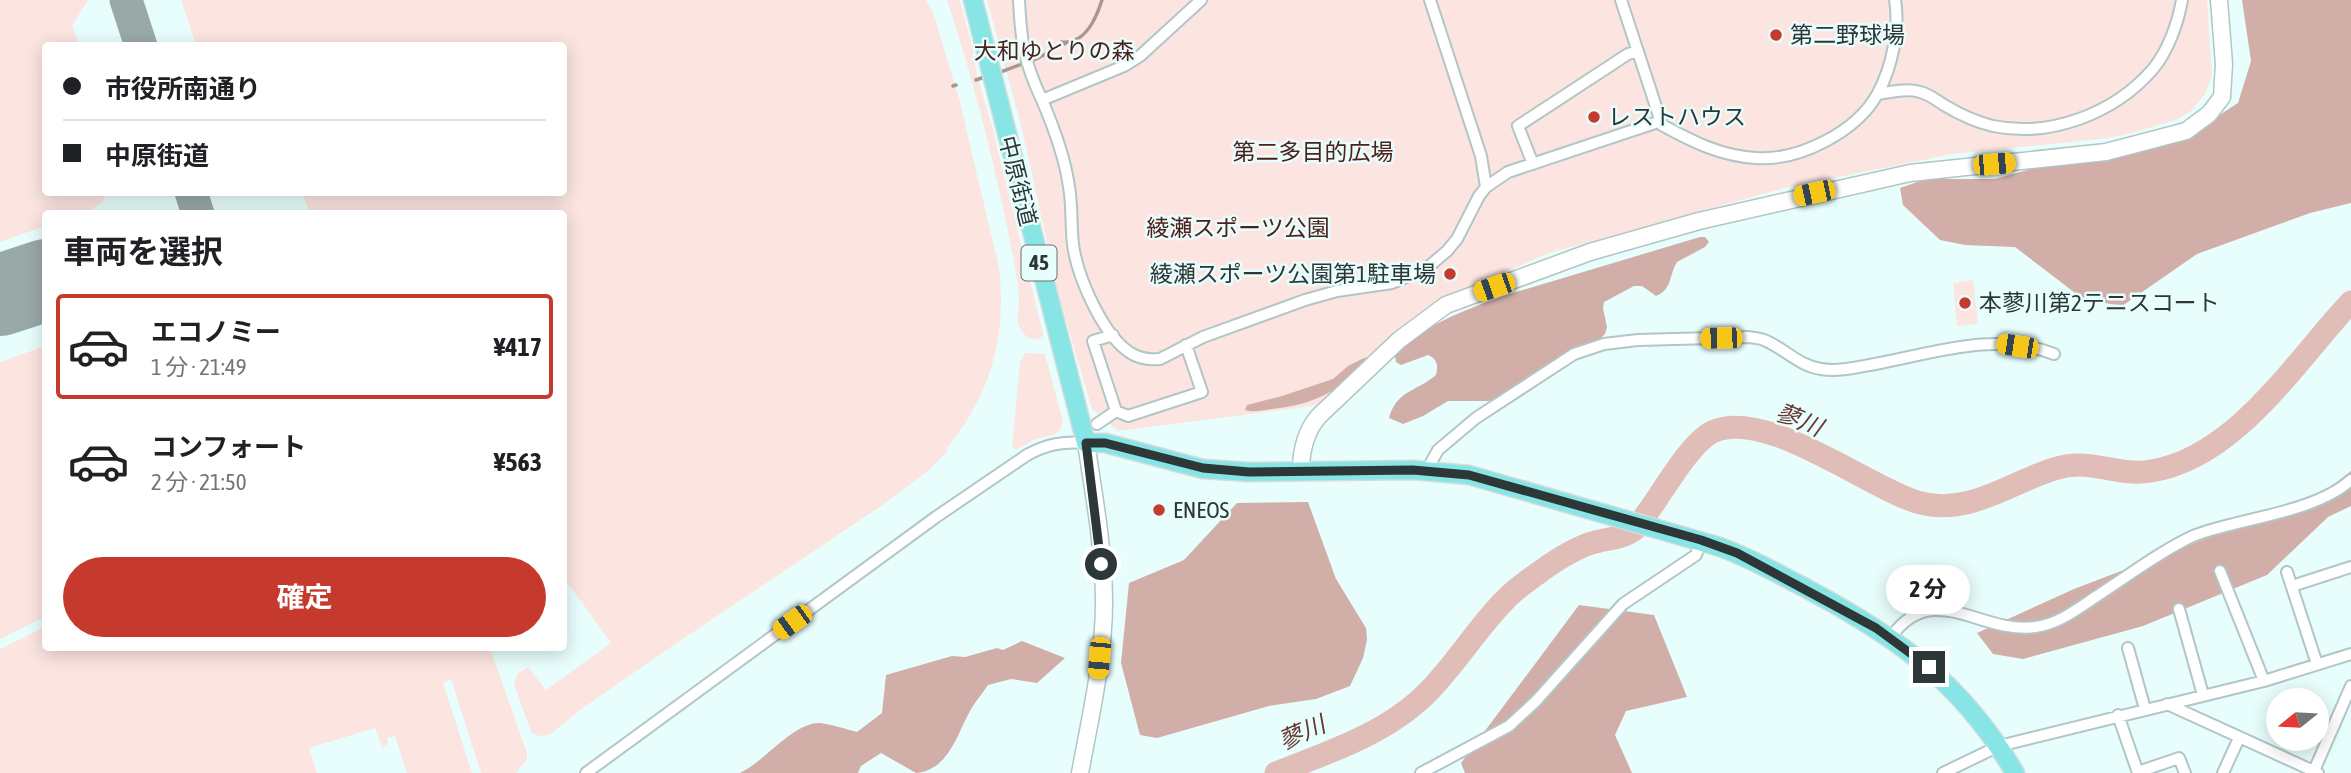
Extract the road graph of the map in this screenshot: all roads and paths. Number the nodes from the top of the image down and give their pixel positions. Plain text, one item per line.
1 (973, 0) edge
2 (1019, 0) edge
3 (1201, 0) edge
4 (1430, 0) edge
5 (1621, 0) edge
6 (1895, 0) edge
7 (2182, 0) edge
8 (2219, 0) edge
9 (1638, 51) junction
10 (1878, 94) junction
11 (1042, 100) junction
12 (1661, 121) junction
13 (1675, 132) junction
14 (1679, 146) dead end
15 (1533, 164) junction
16 (1486, 187) junction
17 (1114, 335) junction
18 (1186, 345) junction
19 (2054, 354) dead end
20 (1116, 411) junction
21 (1097, 424) dead end
22 (1086, 443) junction
23 (1301, 470) junction
24 (1427, 470) junction
25 (2351, 480) edge
26 (1701, 540) junction
27 (2351, 567) edge
28 (2220, 571) dead end
29 (2287, 572) dead end
30 (2292, 586) junction
31 (2179, 609) dead end
32 (1891, 637) junction
33 (2128, 648) dead end
34 (2351, 654) edge
35 (2317, 664) junction
36 (2264, 681) junction
37 (2351, 686) edge
38 (2203, 695) junction
39 (2167, 704) junction
40 (2145, 709) junction
41 (2118, 715) junction
42 (2239, 738) junction
43 (1999, 746) junction
44 (2138, 772) edge
45 (2315, 772) edge
46 (586, 773) edge
47 (1080, 773) edge
48 (1420, 773) edge
49 (1942, 773) edge
50 (2015, 773) edge
51 (2185, 773) edge
52 (2224, 773) edge

1 - 22 main road, 中原街道 / 45
2 - 11 street
3 - 11 street
4 - 16 street
5 - 9 street
6 - 10 street
7 - 10 street
8 - 23 street
9 - 12 street
9 - 15 street
10 - 13 street
11 - 17 street
12 - 13 street
12 - 15 street
13 - 14 street
15 - 16 street
16 - 18 street
17 - 18 street
17 - 20 street
18 - 20 street
19 - 24 street
20 - 21 street
22 - 23 main road
22 - 46 street
22 - 47 street
23 - 24 main road
24 - 26 main road
25 - 32 street
26 - 32 main road
26 - 48 street
27 - 30 street
28 - 36 street
29 - 30 street
30 - 35 street
31 - 38 street
32 - 43 main road
33 - 40 street
34 - 35 street
35 - 36 street
36 - 38 street
37 - 45 street
38 - 39 street
39 - 40 street
39 - 42 street
40 - 41 street
41 - 43 street
41 - 44 street
42 - 45 street
42 - 52 street
43 - 49 street
43 - 50 main road
44 - 51 street

